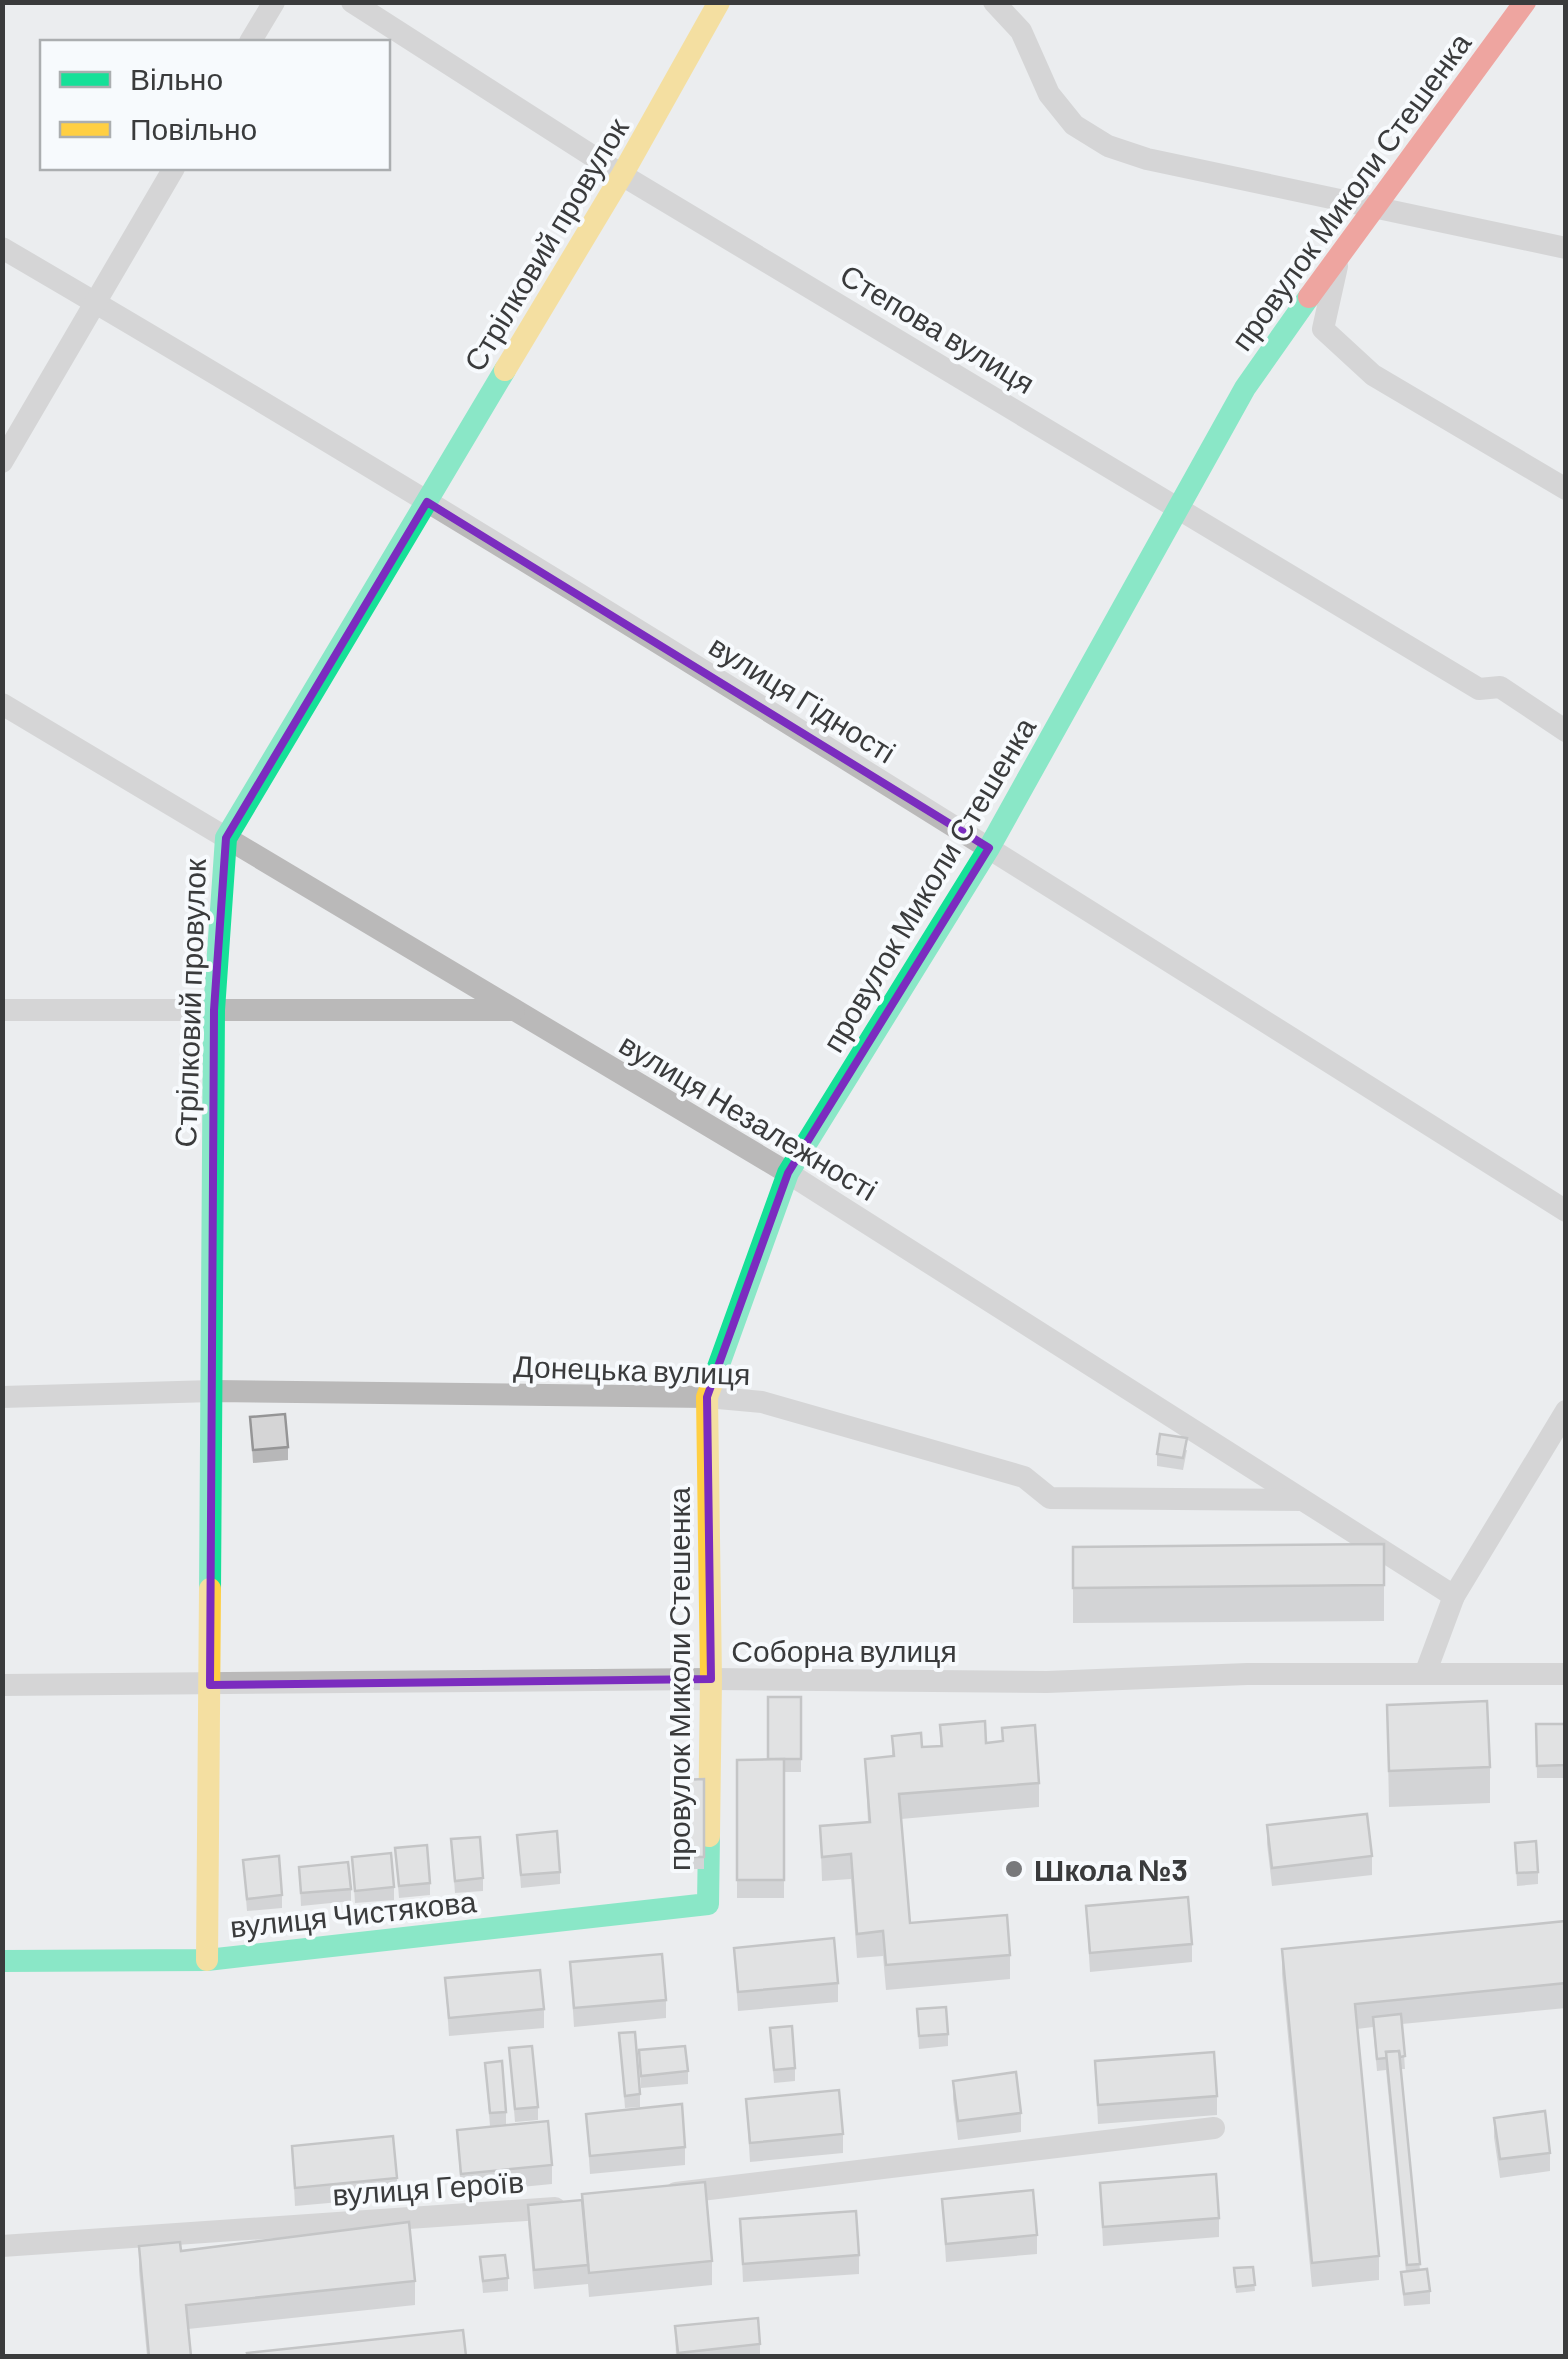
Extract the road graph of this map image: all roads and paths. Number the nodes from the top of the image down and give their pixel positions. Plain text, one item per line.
1 (274, 2) edge
2 (352, 2) edge
3 (719, 2) edge
4 (994, 2) edge
5 (1525, 2) edge
6 (251, 40) edge
7 (173, 170) edge
8 (622, 174) junction
9 (1374, 205) junction
10 (2, 248) edge
11 (1566, 248) edge
12 (1341, 251) junction
13 (94, 302) junction
14 (2, 462) edge
15 (1566, 489) edge
16 (427, 502) junction
17 (1179, 507) junction
18 (1500, 687) junction
19 (2, 704) edge
20 (1566, 731) edge
21 (1566, 750) edge
22 (226, 838) junction
23 (989, 848) junction
24 (2, 1010) edge
25 (214, 1010) junction
26 (517, 1010) junction
27 (788, 1173) junction
28 (1566, 1211) edge
29 (213, 1392) junction
30 (2, 1397) edge
31 (708, 1398) junction
32 (1566, 1411) edge
33 (1302, 1500) junction
34 (1454, 1596) junction
35 (1426, 1674) junction
36 (1566, 1674) edge
37 (711, 1679) junction
38 (2, 1684) edge
39 (210, 1685) junction
40 (708, 1904) joint
41 (207, 1960) junction
42 (2, 1961) edge
43 (1214, 2128) dead end
44 (644, 2197) edge
45 (585, 2204) edge
46 (2, 2246) edge

1 - 6 street
2 - 8 street, Степова вулиця
3 - 8 street, Стрілковий провулок
4 - 9 street
5 - 9 street, провулок Миколи Стешенка
7 - 13 street
8 - 16 street, Стрілковий провулок
8 - 17 street, Степова вулиця
9 - 11 street
9 - 12 street, провулок Миколи Стешенка
10 - 13 street, вулиця Гідності
12 - 15 street
12 - 17 street, провулок Миколи Стешенка
13 - 14 street
13 - 16 street, вулиця Гідності
16 - 22 street, Стрілковий провулок
16 - 23 street, вулиця Гідності
17 - 18 street, Степова вулиця
17 - 23 street, провулок Миколи Стешенка
18 - 20 street, Степова вулиця
18 - 21 street, Степова вулиця
19 - 22 street, вулиця Незалежності
22 - 25 street, Стрілковий провулок
22 - 26 street, вулиця Незалежності
23 - 27 street, провулок Миколи Стешенка
23 - 28 street, вулиця Гідності
24 - 25 street
25 - 26 street
25 - 29 street, Стрілковий провулок
26 - 27 street, вулиця Незалежності
27 - 31 street, провулок Миколи Стешенка
27 - 33 street, вулиця Незалежності
29 - 30 street, Донецька вулиця
29 - 31 street, Донецька вулиця
29 - 39 street, Стрілковий провулок
31 - 33 street, Донецька вулиця
31 - 37 street, провулок Миколи Стешенка
32 - 34 street
33 - 34 street, вулиця Незалежності
34 - 35 street
35 - 36 street, Соборна вулиця
35 - 37 street, Соборна вулиця
37 - 39 street, Соборна вулиця
37 - 40 street, провулок Миколи Стешенка
38 - 39 street, Соборна вулиця
39 - 41 street, Стрілковий провулок
40 - 41 street, вулиця Чистякова
41 - 42 street, вулиця Чистякова
43 - 44 street
45 - 46 street, вулиця Героїв

